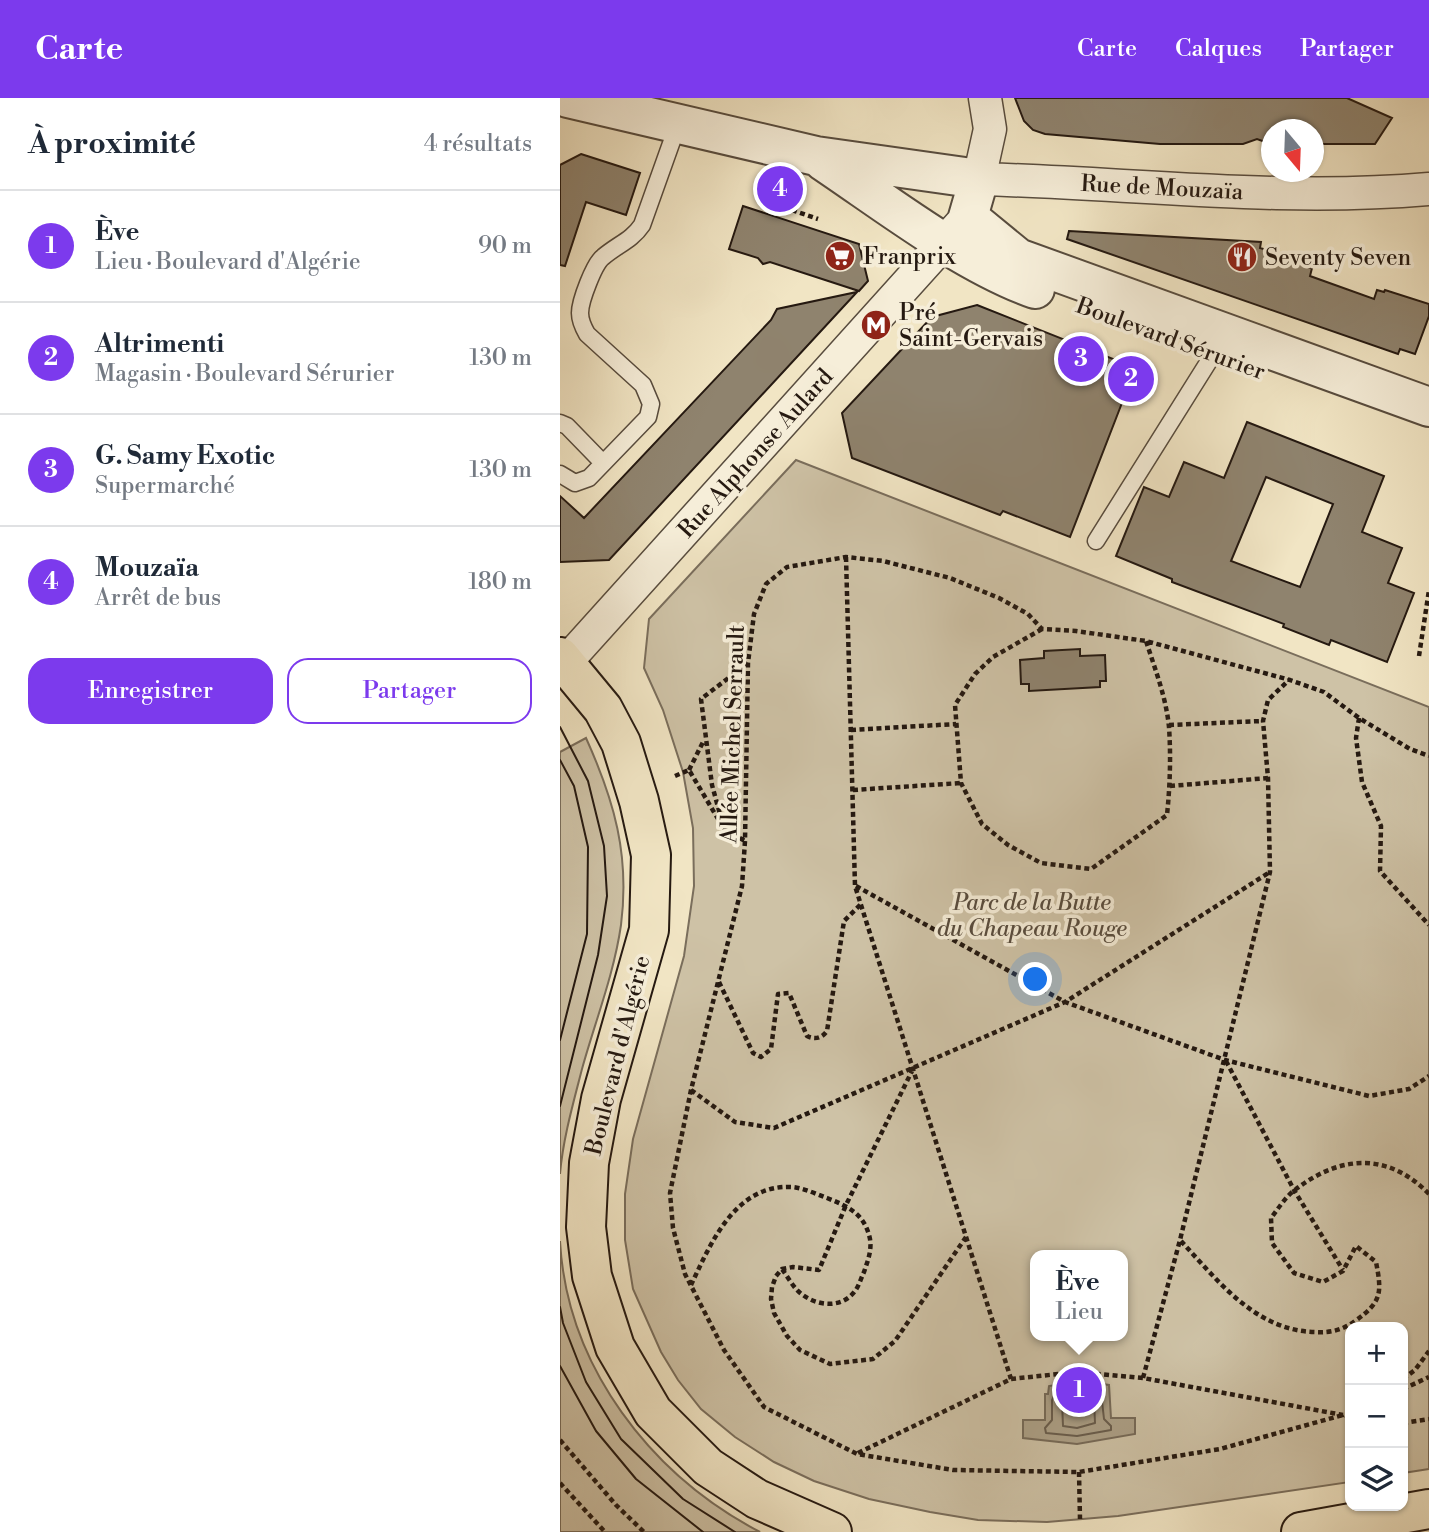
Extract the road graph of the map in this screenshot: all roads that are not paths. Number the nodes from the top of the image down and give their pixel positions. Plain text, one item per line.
1 (568, 98) edge
2 (985, 98) edge
3 (678, 124) junction
4 (816, 156) junction
5 (979, 179) junction
6 (1429, 189) edge
7 (956, 229) junction
8 (1214, 353) junction
9 (1429, 407) edge
10 (560, 423) edge
11 (1429, 434) edge
12 (603, 463) junction
13 (560, 474) edge
14 (1096, 541) dead end
15 (563, 660) edge
16 (1429, 1509) edge
17 (832, 1532) edge
18 (1301, 1532) edge

1 - 3 street, Boulevard Sérurier
2 - 5 street
3 - 4 street, Boulevard Sérurier
3 - 12 lane
4 - 5 street, Boulevard Sérurier
4 - 7 street, Boulevard Sérurier
5 - 6 street, Rue de Mouzaïa
5 - 7 street
7 - 8 street, Boulevard Sérurier
7 - 9 street, Boulevard Sérurier
7 - 15 street, Rue Alphonse Aulard
8 - 11 street, Boulevard Sérurier
8 - 14 lane
10 - 12 lane
12 - 13 lane
15 - 17 main road, Boulevard d'Algérie
16 - 18 main road

